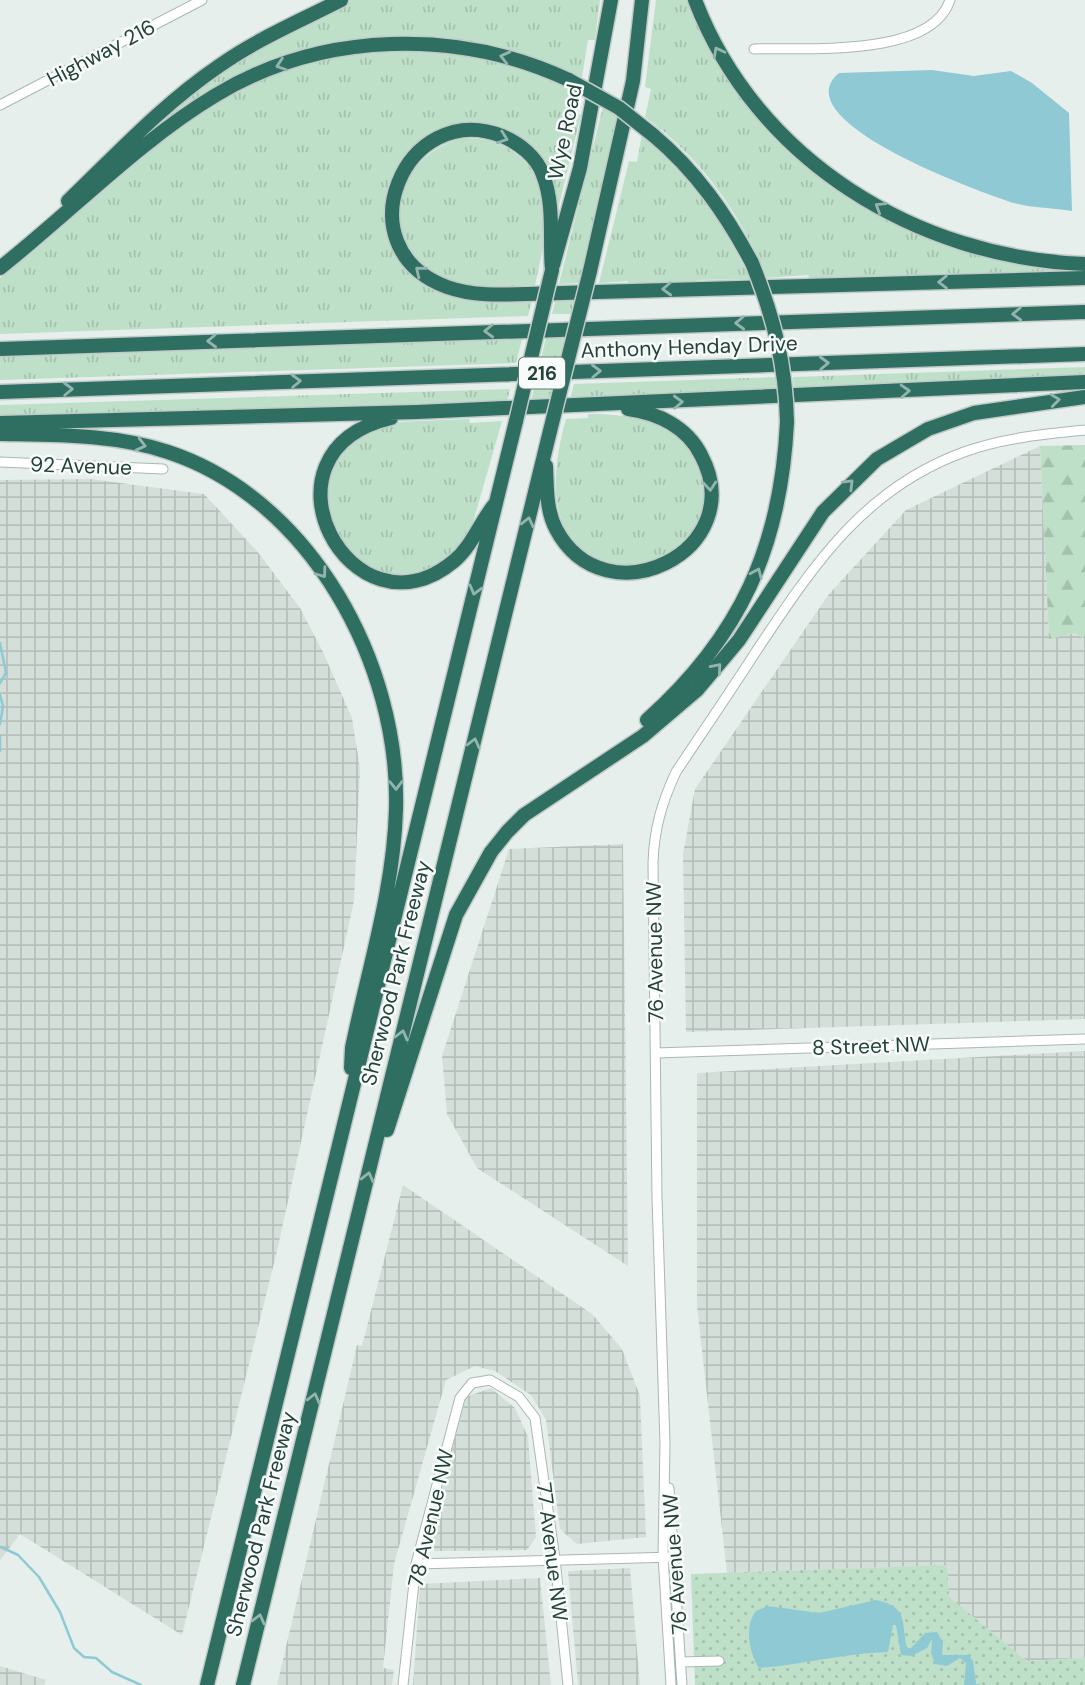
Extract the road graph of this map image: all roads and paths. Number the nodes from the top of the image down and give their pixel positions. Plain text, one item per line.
1 (202, 0) edge
2 (341, 0) edge
3 (611, 0) edge
4 (642, 0) edge
5 (695, 0) edge
6 (950, 0) edge
7 (754, 49) dead end
8 (0, 105) edge
9 (42, 234) junction
10 (1085, 264) edge
11 (0, 268) edge
12 (552, 271) junction
13 (1085, 278) edge
14 (1085, 312) edge
15 (0, 349) edge
16 (1085, 354) edge
17 (1085, 382) edge
18 (0, 392) edge
19 (1085, 397) edge
20 (609, 404) junction
21 (417, 412) junction
22 (0, 424) edge
23 (1085, 430) edge
24 (0, 433) edge
25 (545, 453) junction
26 (0, 462) edge
27 (163, 469) dead end
28 (498, 501) junction
29 (567, 785) junction
30 (1085, 1039) edge
31 (656, 1053) junction
32 (351, 1096) junction
33 (374, 1149) junction
34 (462, 1394) joint
35 (665, 1443) junction
36 (663, 1556) junction
37 (675, 1557) junction
38 (555, 1559) junction
39 (416, 1564) junction
40 (719, 1661) dead end
41 (681, 1662) junction
42 (208, 1681) edge
43 (243, 1685) edge
44 (403, 1685) edge
45 (568, 1685) edge
46 (671, 1685) edge
47 (682, 1685) edge

1 - 8 street, Highway 216
2 - 9 highway
3 - 12 highway, Wye Road
4 - 25 highway, Sherwood Park Freeway, bridge
10 -> 5 highway
6 - 7 street
9 - 11 highway
29 -> 9 highway, bridge
13 -> 12 highway
12 - 28 highway, Sherwood Park Freeway, bridge
14 -> 15 highway, Anthony Henday Drive / 216
18 -> 16 highway, Anthony Henday Drive / 216
20 -> 17 highway
29 -> 19 highway
20 - 21 highway
20 -> 25 highway
21 - 22 highway
21 - 28 highway
23 - 31 street, 76 Avenue NW
24 -> 32 highway
33 -> 25 highway, Sherwood Park Freeway
26 - 27 street, 92 Avenue
28 -> 32 highway, Sherwood Park Freeway
29 - 33 highway
30 - 31 street, 8 Street NW
31 - 35 street, 76 Avenue NW
32 - 42 highway, Sherwood Park Freeway
43 -> 33 highway, Sherwood Park Freeway
34 - 38 street, 77 Avenue NW
34 - 39 street, 78 Avenue NW
35 - 36 street, 76 Avenue NW
35 - 37 street, 76 Avenue NW
36 - 37 street
36 - 38 street
36 - 46 street, 76 Avenue NW
37 - 41 street, 76 Avenue NW
38 - 39 street
38 - 45 street, 77 Avenue NW
39 - 44 street, 78 Avenue NW
40 - 41 street
41 - 47 street, 76 Avenue NW

